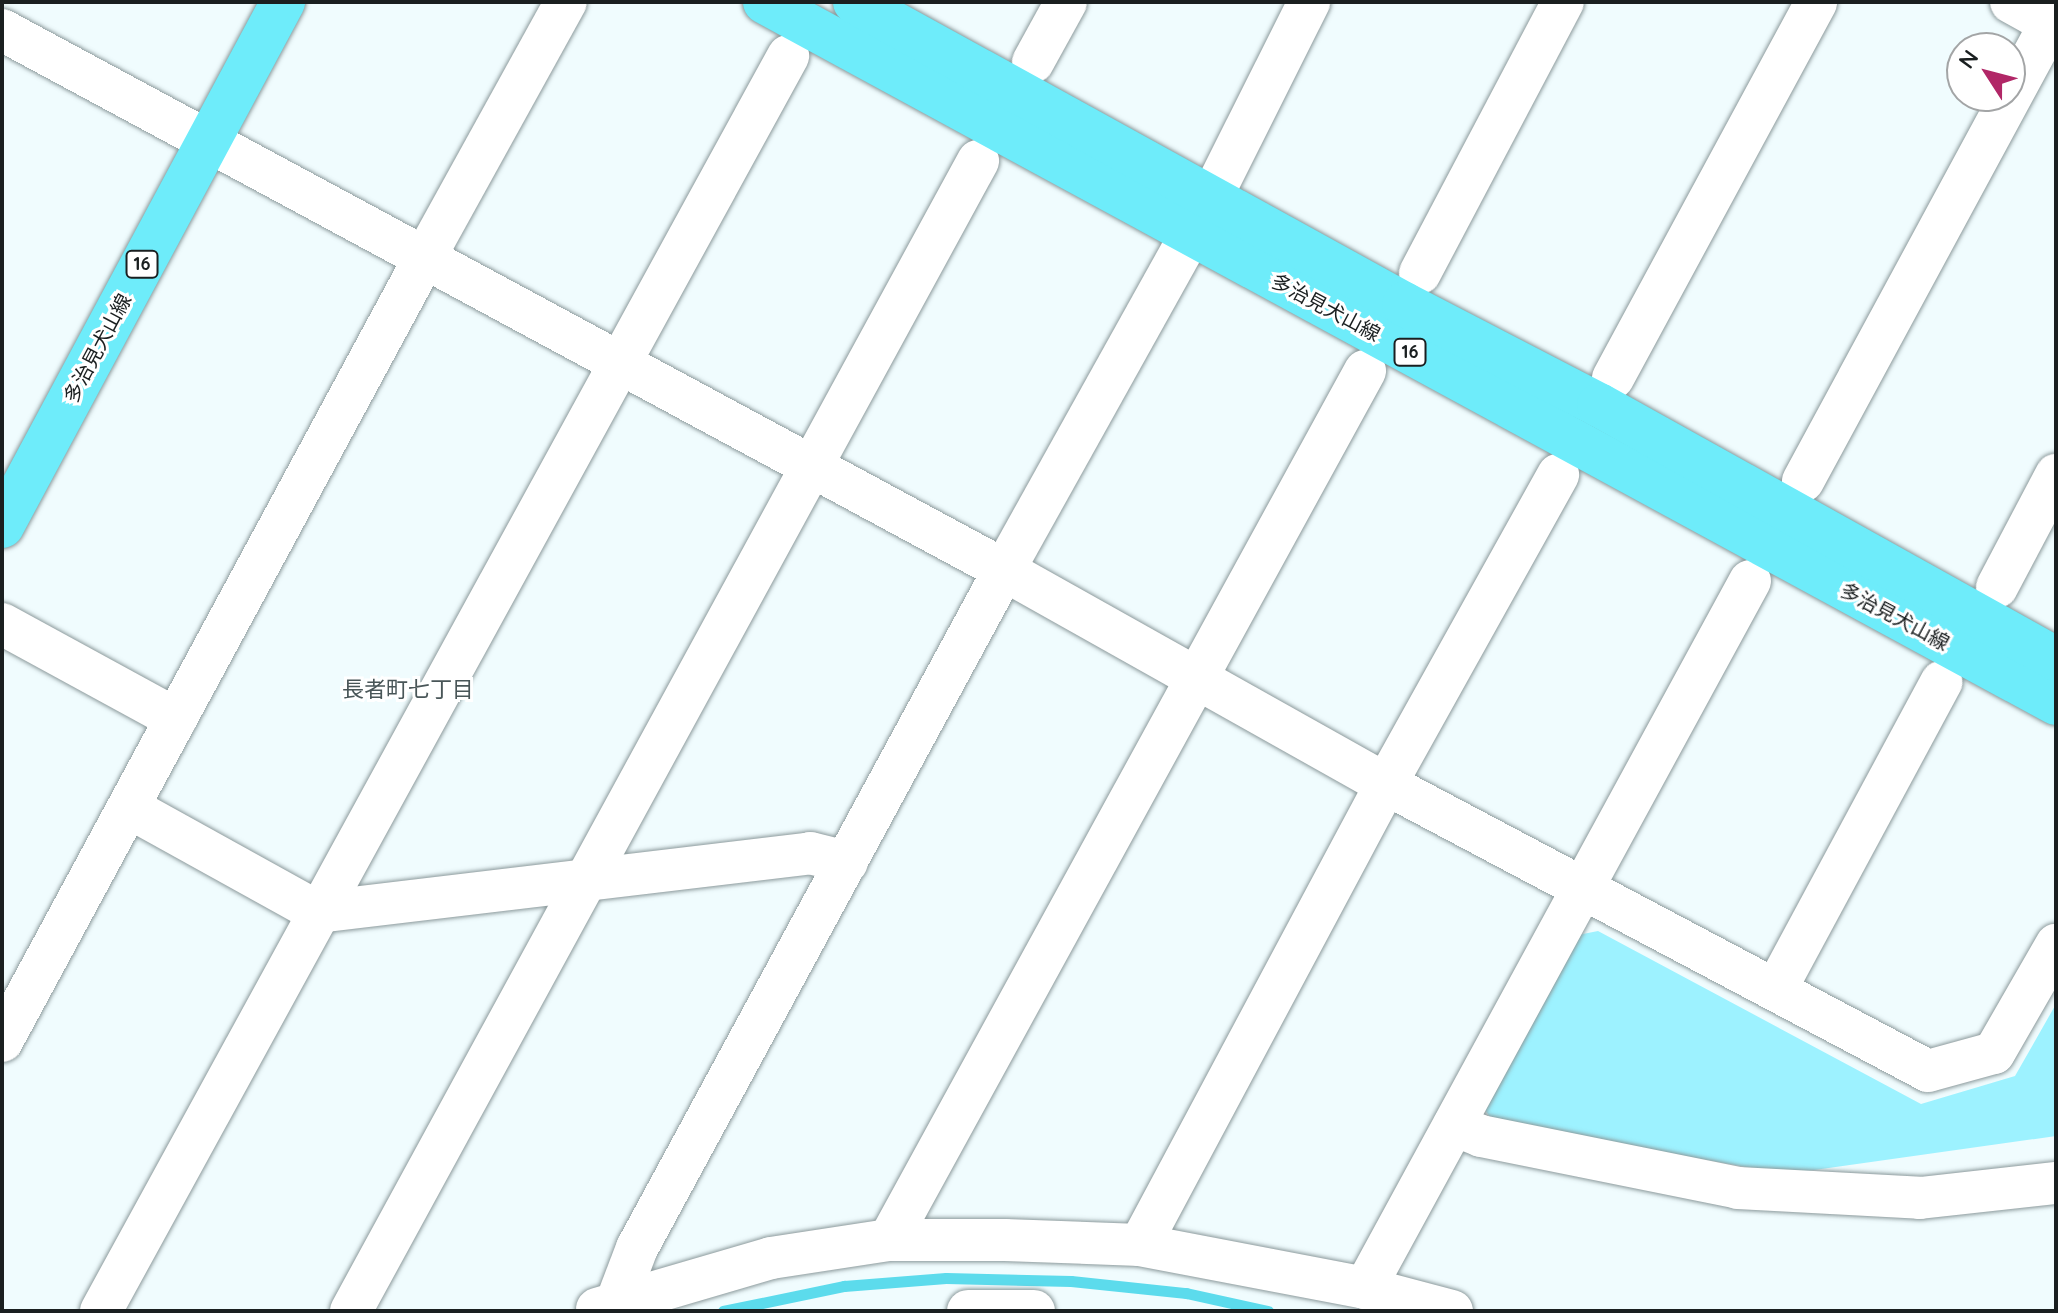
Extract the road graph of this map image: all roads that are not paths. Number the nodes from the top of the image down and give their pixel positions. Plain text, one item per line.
1 (283, 2) edge
2 (566, 2) edge
3 (765, 2) edge
4 (855, 2) edge
5 (1066, 2) edge
6 (1309, 2) edge
7 (1563, 2) edge
8 (1816, 2) edge
9 (2011, 2) edge
10 (2054, 21) edge
11 (2, 30) edge
12 (788, 56) dead end
13 (1033, 62) dead end
14 (208, 138) junction
15 (978, 161) dead end
16 (1201, 216) junction
17 (425, 257) junction
18 (1420, 273) dead end
19 (618, 363) junction
20 (1365, 371) dead end
21 (1613, 378) dead end
22 (812, 469) junction
23 (1558, 475) dead end
24 (2056, 475) edge
25 (1803, 481) dead end
26 (2, 526) edge
27 (1004, 570) junction
28 (1750, 581) dead end
29 (1997, 587) dead end
30 (2, 624) edge
31 (2056, 659) edge
32 (1198, 678) junction
33 (1941, 682) dead end
34 (2056, 703) edge
35 (176, 719) junction
36 (1386, 784) junction
37 (130, 808) junction
38 (847, 862) junction
39 (589, 879) junction
40 (1583, 885) junction
41 (318, 912) junction
42 (2053, 957) edge
43 (1776, 989) junction
44 (2, 1041) edge
45 (1454, 1125) junction
46 (2056, 1183) edge
47 (889, 1240) junction
48 (1140, 1245) junction
49 (1365, 1288) junction
50 (604, 1307) edge
51 (101, 1311) edge
52 (351, 1311) edge
53 (968, 1311) edge
54 (1034, 1311) edge
55 (1452, 1311) edge

1 - 14 main road, 多治見犬山線 / 16
2 - 17 street
3 - 16 main road, 多治見犬山線 / 16
4 - 16 main road, 多治見犬山線 / 16
5 - 13 street
6 - 16 street
7 - 18 street
8 - 21 street
9 - 10 street
10 - 25 street
11 - 14 street
12 - 19 street
14 - 17 street
14 - 26 main road, 多治見犬山線 / 16
15 - 22 street
16 - 27 street
16 - 31 main road, 多治見犬山線 / 16
16 - 34 main road, 多治見犬山線 / 16
17 - 19 street
17 - 35 street
19 - 22 street
19 - 41 street
20 - 32 street
22 - 27 street
22 - 39 street
23 - 36 street
24 - 29 street
27 - 32 street
27 - 38 street
28 - 40 street
30 - 35 street
32 - 36 street
32 - 47 street
33 - 43 street
35 - 37 street
36 - 40 street
36 - 48 street
37 - 41 street
37 - 44 street
38 - 39 street
38 - 50 street
39 - 41 street
39 - 52 street
40 - 43 street
40 - 45 street
41 - 51 street
42 - 43 street
45 - 46 street
45 - 49 street
47 - 48 street
47 - 50 street
48 - 49 street
49 - 55 street
53 - 54 street

